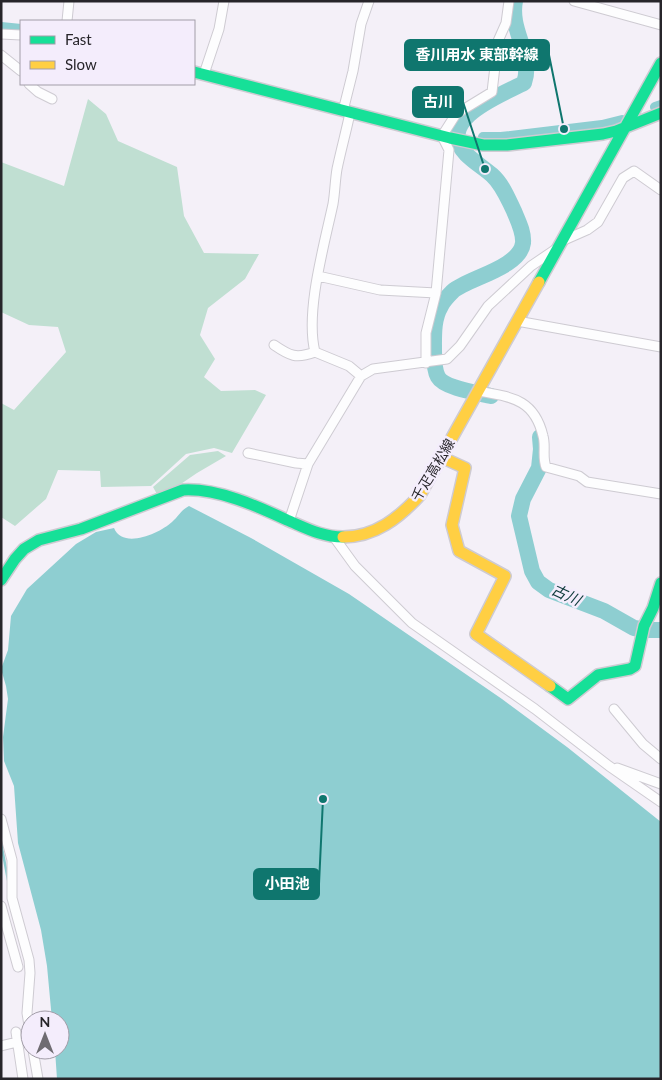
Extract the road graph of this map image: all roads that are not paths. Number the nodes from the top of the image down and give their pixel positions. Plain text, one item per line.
1 (69, 1) edge
2 (224, 1) edge
3 (368, 1) edge
4 (509, 1) edge
5 (574, 1) edge
6 (67, 20) edge
7 (661, 25) edge
8 (1, 34) edge
9 (20, 36) edge
10 (1, 55) edge
11 (661, 63) edge
12 (20, 71) edge
13 (199, 73) edge
14 (31, 85) edge
15 (52, 99) dead end
16 (346, 112) junction
17 (661, 113) edge
18 (627, 126) junction
19 (446, 137) junction
20 (661, 190) edge
21 (559, 245) junction
22 (318, 276) junction
23 (436, 292) junction
24 (518, 321) junction
25 (274, 345) dead end
26 (661, 348) edge
27 (315, 352) junction
28 (432, 362) junction
29 (361, 376) junction
30 (476, 394) junction
31 (248, 453) dead end
32 (441, 457) junction
33 (308, 464) junction
34 (661, 494) edge
35 (289, 521) junction
36 (334, 537) junction
37 (1, 580) edge
38 (661, 583) edge
39 (614, 710) dead end
40 (661, 759) edge
41 (609, 766) junction
42 (661, 784) edge
43 (661, 802) edge
44 (1, 819) edge
45 (1, 906) edge
46 (18, 967) dead end
47 (27, 1010) edge
48 (16, 1032) dead end
49 (17, 1042) junction
50 (1, 1046) edge
51 (35, 1060) edge
52 (23, 1079) edge
53 (38, 1079) edge

1 - 6 street
2 - 13 street
3 - 16 street
4 - 19 street
5 - 7 street
8 - 9 street
10 - 12 street
11 - 18 street, 千疋高松線
13 - 16 street
14 - 15 street
16 - 19 street
16 - 22 street
17 - 18 street
18 - 19 street
18 - 21 street, 千疋高松線
19 - 23 street
20 - 21 street
21 - 24 street, 千疋高松線
21 - 28 street
22 - 23 street
22 - 27 street
23 - 28 street
24 - 26 street
24 - 30 street, 千疋高松線
25 - 27 street
27 - 29 street
28 - 29 street
29 - 33 street
30 - 32 street, 千疋高松線
30 - 34 street
31 - 33 street
32 - 36 street, 千疋高松線
32 - 38 street
33 - 35 street
35 - 36 street, 千疋高松線
35 - 37 street, 千疋高松線
36 - 41 street
39 - 40 street
41 - 42 street
41 - 43 street
44 - 47 street
45 - 46 street
48 - 49 street
49 - 50 street
49 - 52 street
51 - 53 street

